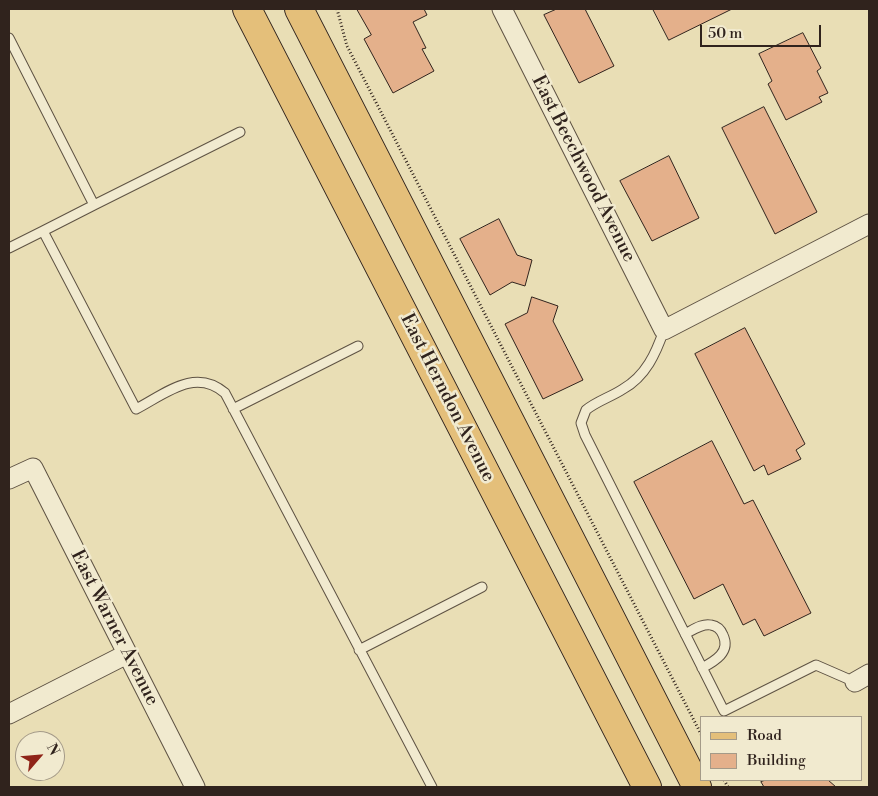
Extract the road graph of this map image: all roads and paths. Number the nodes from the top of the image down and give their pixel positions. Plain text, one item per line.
1 (247, 9) edge
2 (299, 9) edge
3 (337, 9) edge
4 (502, 9) edge
5 (9, 38) edge
6 (240, 132) dead end
7 (94, 205) junction
8 (869, 224) edge
9 (43, 231) junction
10 (9, 248) edge
11 (664, 330) junction
12 (358, 346) dead end
13 (233, 409) junction
14 (9, 479) edge
15 (482, 587) dead end
16 (685, 634) junction
17 (359, 650) junction
18 (127, 654) junction
19 (702, 668) junction
20 (862, 678) edge
21 (9, 714) edge
22 (700, 732) edge
23 (195, 787) edge
24 (432, 787) edge
25 (647, 787) edge
26 (697, 787) edge

1 - 25 main road, East Herndon Avenue
2 - 26 main road
3 - 22 path
4 - 11 street, East Beechwood Avenue
5 - 7 lane
6 - 7 lane
7 - 9 lane
8 - 11 street
9 - 10 lane
9 - 13 lane
11 - 16 lane
12 - 13 lane
13 - 17 lane
14 - 18 street, East Warner Avenue
15 - 17 lane
16 - 19 lane
16 - 19 lane
17 - 24 lane
18 - 21 street
18 - 23 street, East Warner Avenue
19 - 20 lane

